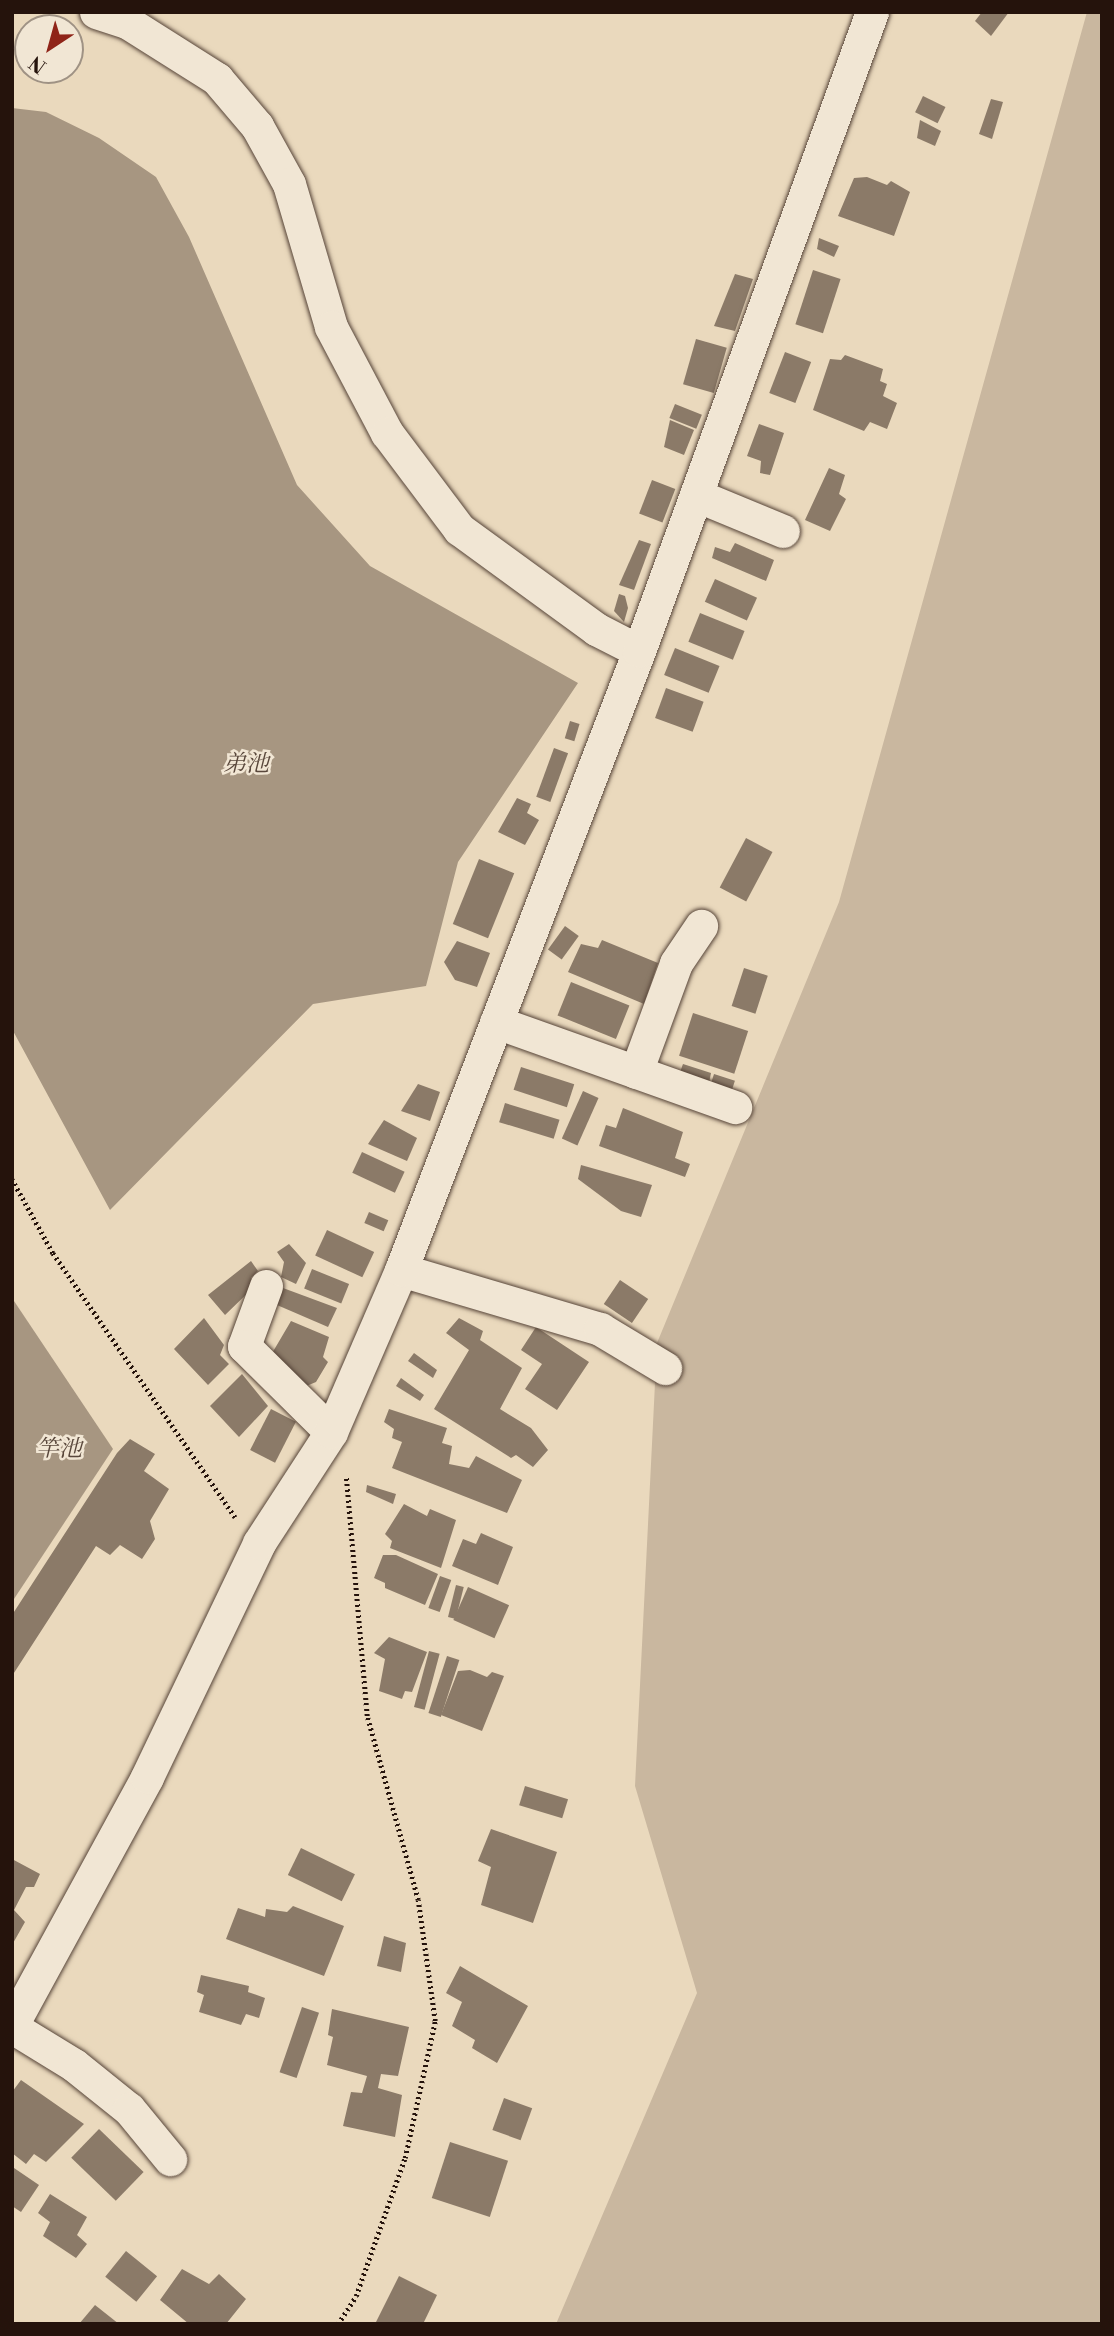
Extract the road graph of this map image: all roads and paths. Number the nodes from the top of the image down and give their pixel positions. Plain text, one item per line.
1 (96, 12) edge
2 (872, 12) edge
3 (696, 495) junction
4 (783, 531) dead end
5 (639, 652) junction
6 (701, 926) dead end
7 (496, 1021) junction
8 (636, 1072) junction
9 (735, 1107) dead end
10 (12, 1179) edge
11 (401, 1270) junction
12 (267, 1286) dead end
13 (665, 1367) dead end
14 (331, 1432) junction
15 (259, 1543) junction
16 (12, 2026) edge
17 (170, 2159) dead end
18 (338, 2324) edge

1 - 5 street
2 - 3 street
3 - 4 street
3 - 5 street
5 - 7 street
6 - 8 street
7 - 8 street
7 - 11 street
8 - 9 street
10 - 15 path
11 - 13 street
11 - 14 street
12 - 14 street
14 - 15 street
14 - 18 path
15 - 16 street
16 - 17 street

